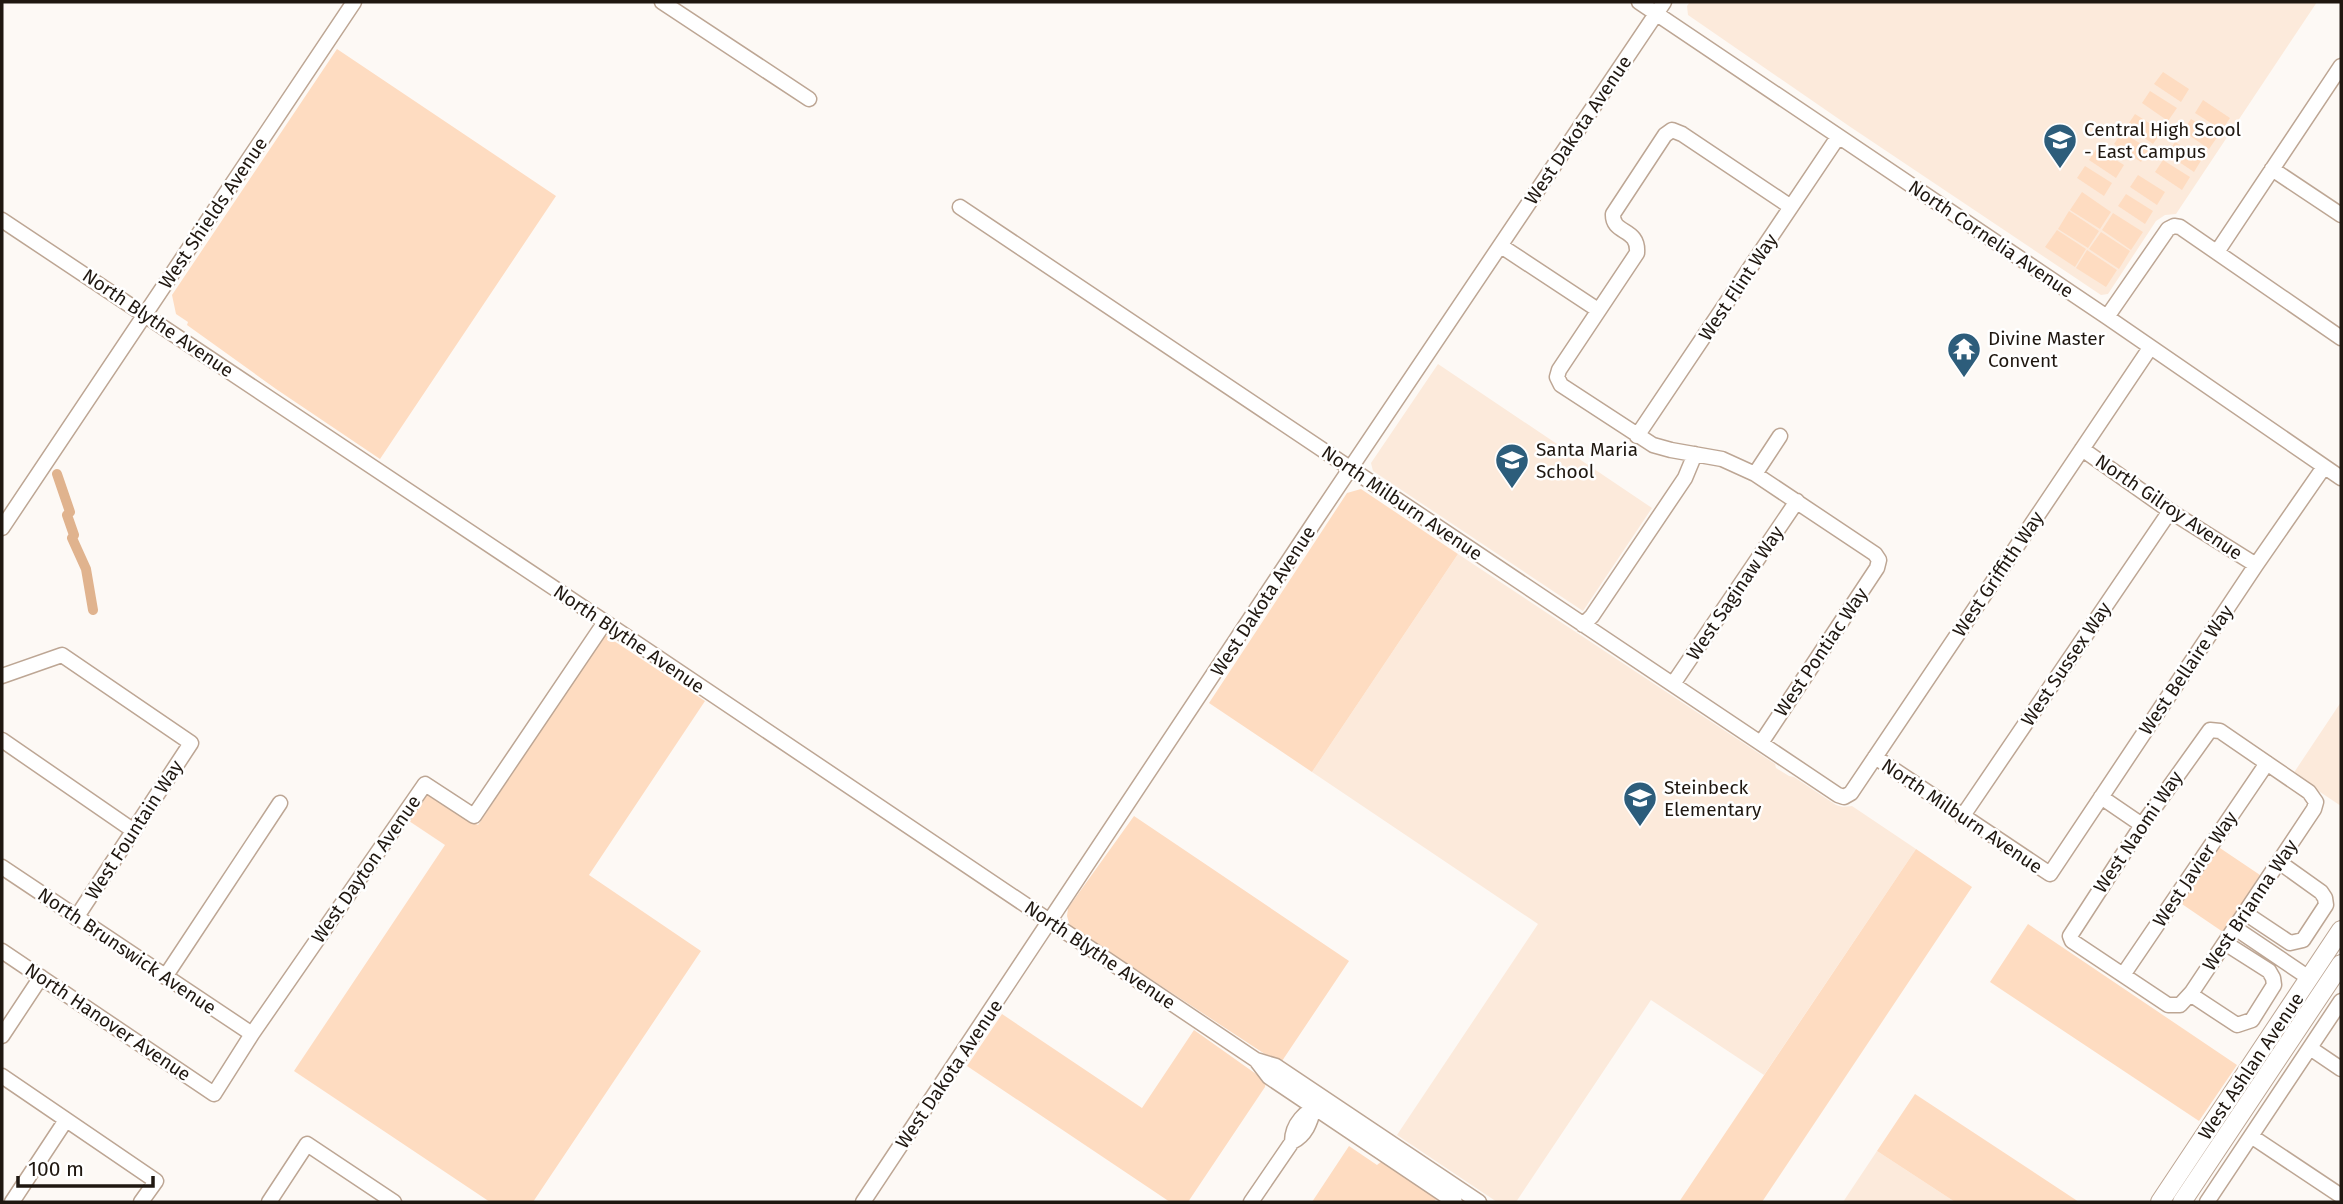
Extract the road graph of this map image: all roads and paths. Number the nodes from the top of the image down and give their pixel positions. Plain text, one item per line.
1 (354, 2) edge
2 (662, 2) edge
3 (1639, 2) edge
4 (1660, 7) edge
5 (2341, 66) edge
6 (2337, 84) edge
7 (809, 99) dead end
8 (1838, 137) junction
9 (2272, 169) junction
10 (960, 207) dead end
11 (1791, 207) junction
12 (2341, 215) edge
13 (2, 220) edge
14 (1501, 246) junction
15 (2217, 252) junction
16 (1598, 310) junction
17 (145, 314) junction
18 (2107, 317) junction
19 (2341, 338) edge
20 (2150, 348) junction
21 (1637, 436) junction
22 (1780, 436) dead end
23 (2082, 449) junction
24 (1695, 454) junction
25 (2324, 467) junction
26 (1353, 468) junction
27 (1755, 474) junction
28 (2341, 478) edge
29 (1797, 502) junction
30 (2170, 511) junction
31 (2, 528) edge
32 (2256, 565) junction
33 (605, 622) junction
34 (1583, 625) junction
35 (2, 676) edge
36 (1673, 684) junction
37 (2, 740) edge
38 (1761, 743) junction
39 (1875, 757) junction
40 (2267, 763) junction
41 (1844, 797) joint
42 (2101, 797) junction
43 (280, 803) dead end
44 (1962, 817) junction
45 (2142, 825) junction
46 (134, 831) junction
47 (2279, 862) junction
48 (2, 867) edge
49 (2050, 874) joint
50 (2245, 913) junction
51 (76, 918) junction
52 (1051, 922) junction
53 (2235, 928) junction
54 (2341, 930) edge
55 (2225, 943) junction
56 (2, 951) edge
57 (2341, 964) edge
58 (2123, 975) junction
59 (165, 976) junction
60 (41, 977) junction
61 (2309, 978) junction
62 (2185, 999) junction
63 (2341, 1001) edge
64 (252, 1034) junction
65 (2, 1037) edge
66 (2310, 1048) junction
67 (1256, 1060) junction
68 (2341, 1069) edge
69 (2257, 1073) junction
70 (2, 1076) edge
71 (2282, 1090) junction
72 (214, 1094) joint
73 (1314, 1108) junction
74 (66, 1120) junction
75 (2251, 1136) junction
76 (1391, 1143) junction
77 (2341, 1196) edge
78 (12, 1202) edge
79 (141, 1202) edge
80 (269, 1202) edge
81 (394, 1202) edge
82 (863, 1202) edge
83 (1251, 1202) edge
84 (1455, 1202) edge
85 (1479, 1202) edge
86 (2160, 1202) edge
87 (2182, 1202) edge
88 (2207, 1202) edge

1 - 17 street, West Shields Avenue
2 - 7 street
3 - 4 street, North Cornelia Avenue
4 - 8 street, North Cornelia Avenue
4 - 14 street, West Dakota Avenue
5 - 6 street
6 - 9 street
8 - 11 street, West Flint Way
8 - 18 street, North Cornelia Avenue
9 - 12 street
9 - 15 street
10 - 26 street, North Milburn Avenue
11 - 16 street
11 - 21 street, West Flint Way
13 - 17 street, North Blythe Avenue
14 - 16 street
14 - 26 street, West Dakota Avenue
15 - 18 street
15 - 19 street
16 - 21 street
17 - 31 street, West Shields Avenue
17 - 33 street, North Blythe Avenue
18 - 20 street, North Cornelia Avenue
20 - 23 street, West Griffith Way
20 - 25 street, North Cornelia Avenue
21 - 24 street
22 - 27 street
23 - 30 street, North Gilroy Avenue
23 - 39 street, West Griffith Way
24 - 27 street
24 - 34 street
25 - 28 street, North Cornelia Avenue
25 - 32 street, West Bellaire Way
26 - 34 street, North Milburn Avenue
26 - 52 street, West Dakota Avenue
27 - 29 street
29 - 36 street, West Saginaw Way
29 - 38 street, West Pontiac Way
30 - 32 street, North Gilroy Avenue
30 - 44 street, West Sussex Way
32 - 42 street, West Bellaire Way
33 - 52 street, North Blythe Avenue
33 - 64 street, West Dayton Avenue
34 - 36 street, North Milburn Avenue
35 - 46 street, West Fountain Way
36 - 38 street, North Milburn Avenue
37 - 46 street
38 - 41 street, North Milburn Avenue
39 - 41 street, West Griffith Way
39 - 44 street, North Milburn Avenue
40 - 45 street, West Naomi Way
40 - 47 street, West Brianna Way
40 - 58 street, West Javier Way
42 - 45 street
42 - 49 street, West Bellaire Way
43 - 59 street
44 - 49 street, North Milburn Avenue
45 - 58 street, West Naomi Way
46 - 51 street, West Fountain Way
47 - 50 street, West Brianna Way
47 - 50 street
48 - 51 street, North Brunswick Avenue
50 - 53 street, West Brianna Way
51 - 59 street, North Brunswick Avenue
52 - 67 street, North Blythe Avenue
52 - 82 street, West Dakota Avenue
53 - 55 street, West Brianna Way
53 - 61 street
54 - 61 main road, West Ashlan Avenue
55 - 62 street, West Brianna Way
55 - 62 street
56 - 60 street, North Hanover Avenue
57 - 69 main road, West Ashlan Avenue
58 - 62 street
59 - 64 street, North Brunswick Avenue
60 - 65 street
60 - 72 street, North Hanover Avenue
61 - 69 main road, West Ashlan Avenue
63 - 66 street
64 - 72 street, West Dayton Avenue
66 - 68 street
66 - 71 street
67 - 73 street, North Blythe Avenue
67 - 76 street, North Blythe Avenue
69 - 71 street
69 - 86 main road, West Ashlan Avenue
69 - 87 main road, West Ashlan Avenue
70 - 74 street
71 - 75 street
73 - 76 street, North Blythe Avenue
73 - 83 street
73 - 84 street, North Blythe Avenue
74 - 78 street
74 - 79 street
75 - 77 street
75 - 88 street
76 - 85 street, North Blythe Avenue
80 - 81 street

